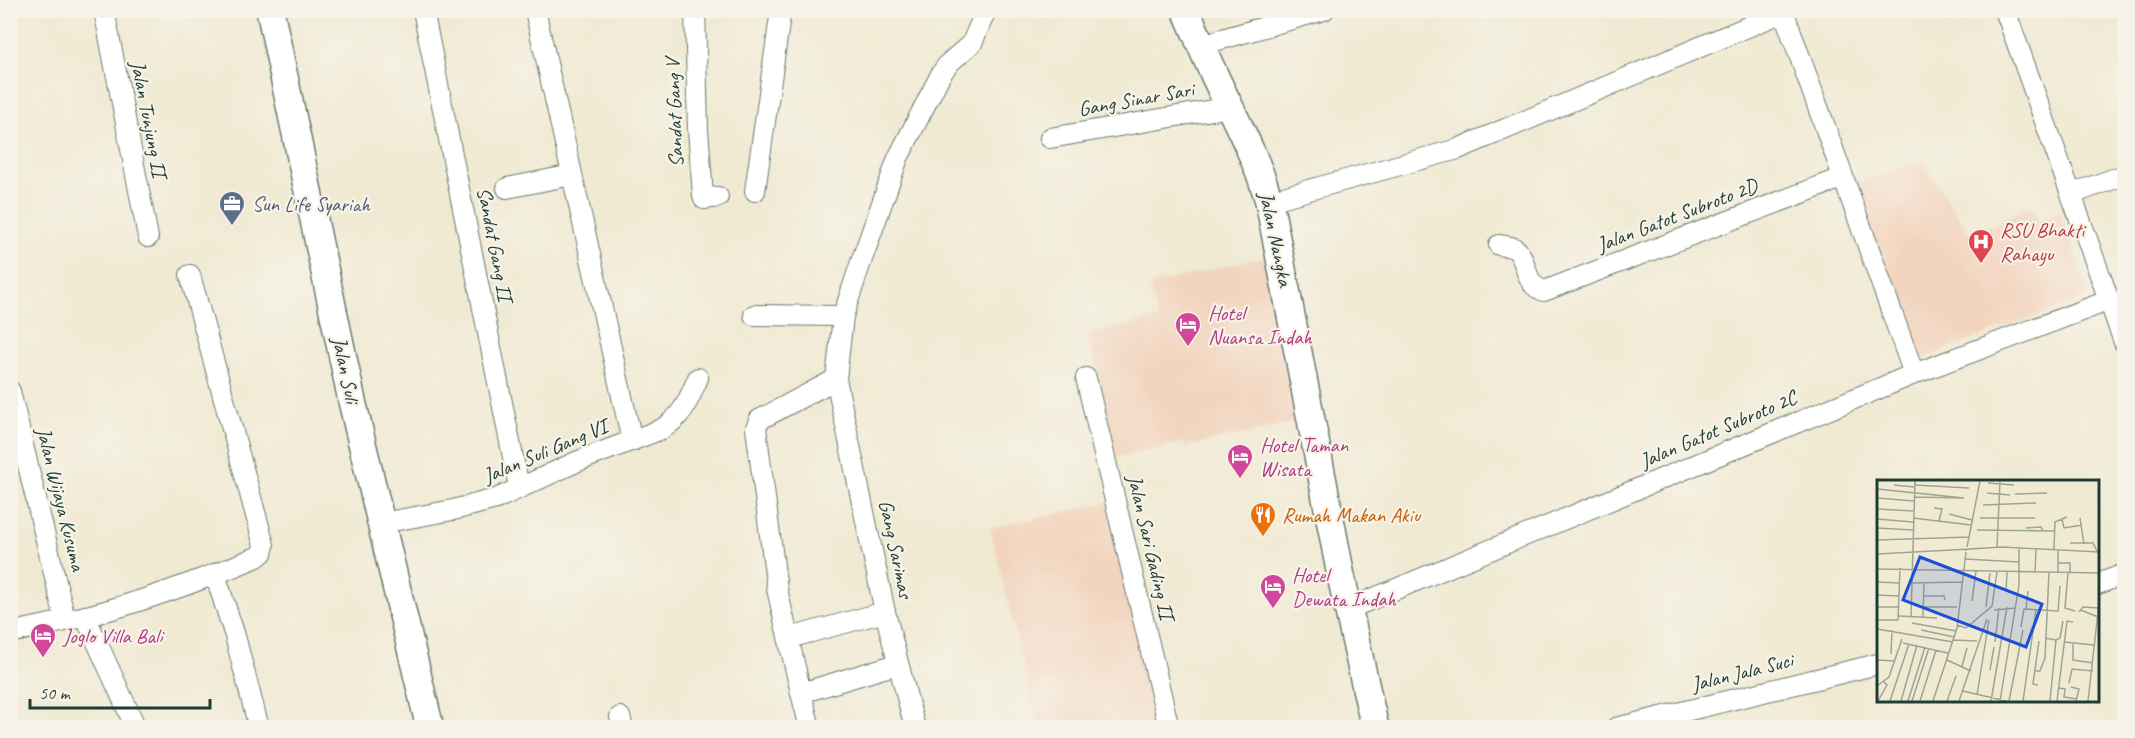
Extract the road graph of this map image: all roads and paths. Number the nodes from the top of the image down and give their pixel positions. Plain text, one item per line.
1 (104, 10) edge
2 (270, 10) edge
3 (423, 10) edge
4 (535, 10) edge
5 (696, 10) edge
6 (781, 10) edge
7 (986, 10) edge
8 (1186, 10) edge
9 (1324, 10) edge
10 (2005, 10) edge
11 (1783, 11) edge
12 (1201, 45) junction
13 (1230, 107) junction
14 (1050, 138) dead end
15 (572, 175) junction
16 (2124, 175) edge
17 (1842, 178) junction
18 (507, 188) dead end
19 (755, 190) dead end
20 (2072, 194) junction
21 (718, 197) dead end
22 (1269, 201) junction
23 (148, 237) dead end
24 (1499, 245) dead end
25 (190, 275) dead end
26 (2110, 300) junction
27 (754, 315) dead end
28 (843, 316) junction
29 (2124, 342) edge
30 (1914, 374) junction
31 (698, 378) dead end
32 (1086, 378) dead end
33 (836, 379) junction
34 (10, 391) edge
35 (632, 441) junction
36 (519, 487) junction
37 (382, 523) junction
38 (215, 574) junction
39 (2124, 574) edge
40 (2099, 583) edge
41 (1348, 609) junction
42 (885, 612) junction
43 (86, 616) junction
44 (65, 619) junction
45 (10, 633) edge
46 (789, 638) junction
47 (897, 664) junction
48 (1877, 664) edge
49 (801, 693) junction
50 (136, 728) edge
51 (259, 728) edge
52 (430, 728) edge
53 (810, 728) edge
54 (915, 728) edge
55 (1168, 728) edge
56 (1375, 728) edge
57 (1616, 728) edge

1 - 23 street, Jalan Tunjung II
2 - 37 main road, Jalan Suli
3 - 36 street, Sandat Gang II
4 - 15 street
5 - 21 street, Sandat Gang V
6 - 19 street
7 - 28 street, Gang Sarimas
8 - 12 main road, Jalan Nangka
9 - 12 street
10 - 20 street
11 - 17 street
11 - 22 street
12 - 13 main road, Jalan Nangka
13 - 14 street, Gang Sinar Sari
13 - 22 main road, Jalan Nangka
15 - 18 street
15 - 35 street
16 - 20 street
17 - 24 street, Jalan Gatot Subroto 2D
17 - 30 street
20 - 26 street
22 - 41 main road, Jalan Nangka
25 - 38 street
26 - 29 street
26 - 30 street, Jalan Gatot Subroto 2C
27 - 28 street
28 - 33 street, Gang Sarimas
30 - 41 street, Jalan Gatot Subroto 2C
31 - 35 street, Jalan Suli Gang VI
32 - 55 street, Jalan Sari Gading II
33 - 42 street, Gang Sarimas
33 - 46 street
34 - 44 street, Jalan Wijaya Kusuma
35 - 36 street, Jalan Suli Gang VI
36 - 37 street, Jalan Suli Gang VI
37 - 52 main road, Jalan Suli
38 - 43 street
38 - 51 street
39 - 40 street
41 - 56 main road, Jalan Nangka
42 - 46 street
42 - 47 street, Gang Sarimas
43 - 44 street
43 - 50 street
44 - 45 street
46 - 49 street
47 - 49 street
47 - 54 street, Gang Sarimas
48 - 57 street, Jalan Jala Suci
49 - 53 street

